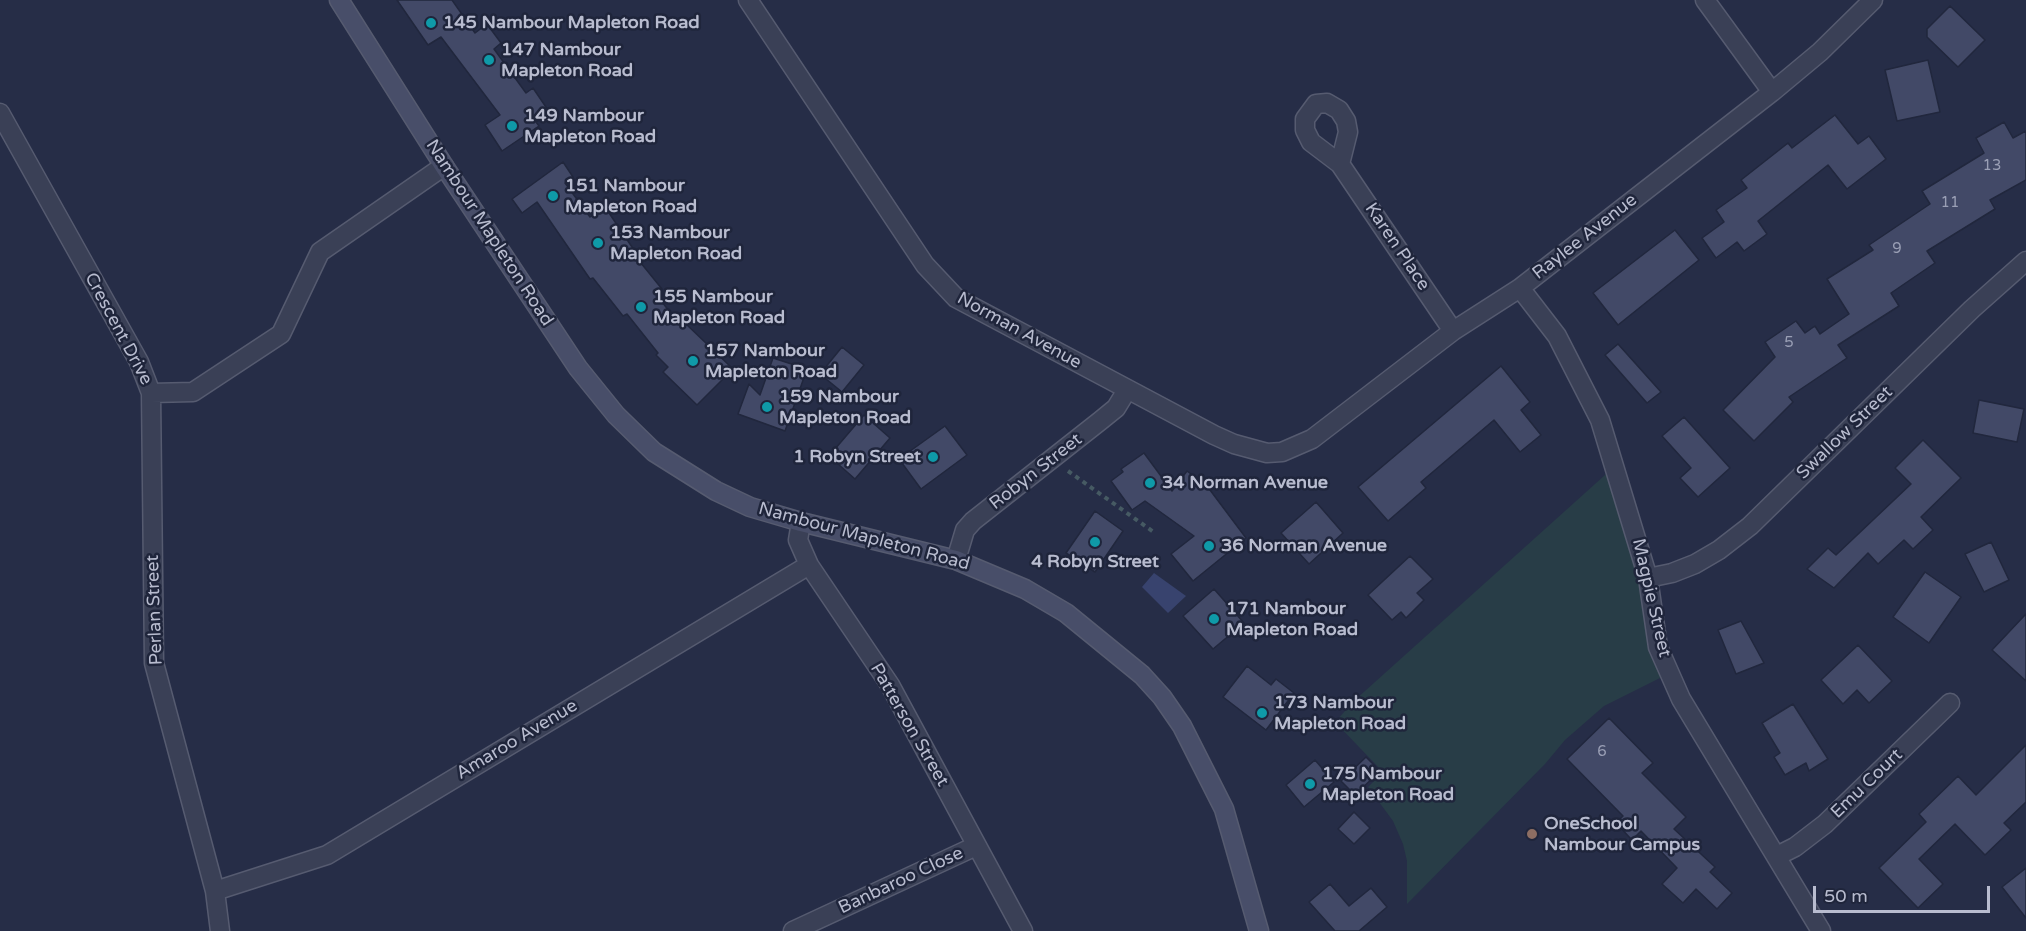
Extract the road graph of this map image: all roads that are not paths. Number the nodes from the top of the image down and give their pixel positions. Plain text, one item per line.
1 (339, 0) edge
2 (748, 0) edge
3 (1705, 0) edge
4 (1873, 0) edge
5 (1772, 92) junction
6 (0, 113) edge
7 (1340, 164) dead end
8 (444, 166) junction
9 (2026, 261) edge
10 (1520, 288) junction
11 (1453, 331) junction
12 (1127, 390) junction
13 (151, 393) junction
14 (1281, 452) joint
15 (801, 522) junction
16 (956, 560) junction
17 (809, 565) junction
18 (1648, 578) junction
19 (1950, 703) dead end
20 (976, 846) junction
21 (1777, 856) junction
22 (215, 891) junction
23 (220, 931) edge
24 (794, 931) edge
25 (1023, 931) edge
26 (1259, 931) edge
27 (1821, 931) edge

1 - 8 main road, Nambour Mapleton Road
2 - 12 street, Norman Avenue
3 - 5 street
4 - 5 street, Raylee Avenue
5 - 10 street, Raylee Avenue
6 - 13 street, Crescent Drive
7 - 11 street, Karen Place
8 - 13 street, Crescent Drive
8 - 15 main road, Nambour Mapleton Road
9 - 18 street, Swallow Street
10 - 11 street, Raylee Avenue
10 - 18 street, Magpie Street
11 - 14 street, Raylee Avenue
12 - 14 street, Norman Avenue
12 - 16 street, Robyn Street
13 - 22 street, Perlan Street
15 - 16 main road, Nambour Mapleton Road
15 - 17 street, Patterson Street
16 - 26 main road, Nambour Mapleton Road
17 - 20 street, Patterson Street
17 - 22 street, Amaroo Avenue
18 - 21 street, Magpie Street
19 - 21 street, Emu Court
20 - 24 street, Banbaroo Close
20 - 25 street, Patterson Street
21 - 27 street, Magpie Street
22 - 23 street, Perlan Street

